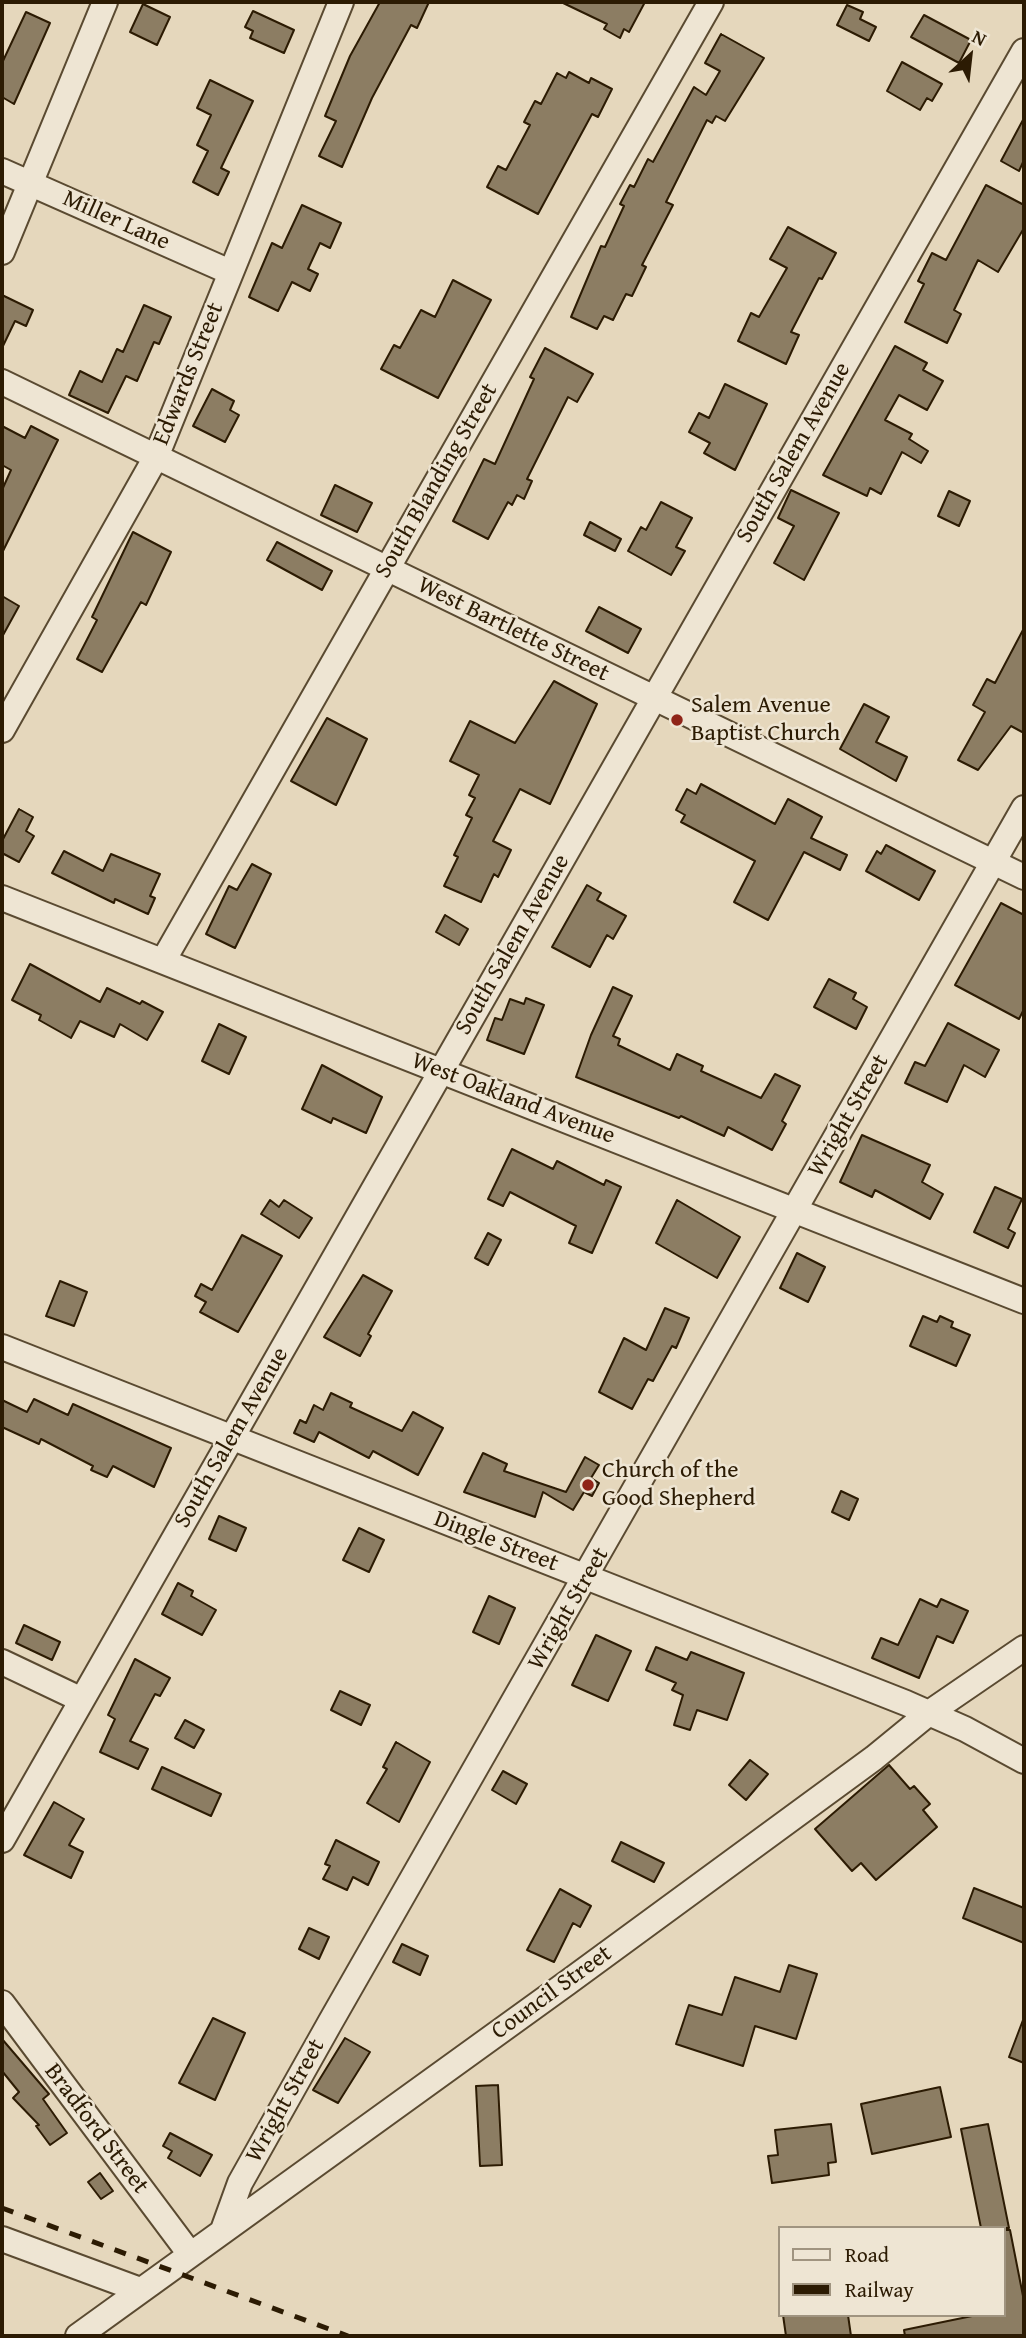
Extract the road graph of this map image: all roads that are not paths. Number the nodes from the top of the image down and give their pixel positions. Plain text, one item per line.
1 (105, 2) edge
2 (341, 2) edge
3 (711, 2) edge
4 (1024, 51) edge
5 (2, 171) edge
6 (30, 182) junction
7 (2, 251) edge
8 (230, 272) junction
9 (2, 382) edge
10 (156, 457) junction
11 (387, 569) junction
12 (654, 697) junction
13 (2, 730) edge
14 (1024, 808) edge
15 (993, 862) junction
16 (1024, 877) edge
17 (2, 898) edge
18 (163, 961) junction
19 (441, 1071) junction
20 (796, 1210) junction
21 (1024, 1301) edge
22 (2, 1347) edge
23 (232, 1438) junction
24 (587, 1577) junction
25 (1024, 1648) edge
26 (2, 1662) edge
27 (82, 1700) junction
28 (929, 1713) junction
29 (1024, 1761) edge
30 (2, 1840) edge
31 (2, 2003) edge
32 (223, 2230) junction
33 (2, 2239) edge
34 (190, 2254) junction
35 (140, 2290) junction
36 (78, 2336) edge

1 - 6 street
2 - 8 street, Edwards Street
3 - 11 street, South Blanding Street
4 - 12 street, South Salem Avenue
5 - 6 street, Miller Lane
6 - 7 street
6 - 8 street, Miller Lane
8 - 10 street, Edwards Street
9 - 10 street, West Bartlette Street
10 - 11 street, West Bartlette Street
10 - 13 street, Edwards Street
11 - 12 street, West Bartlette Street
11 - 18 street, South Blanding Street
12 - 15 street, West Bartlette Street
12 - 19 street, South Salem Avenue
14 - 15 street, Wright Street
15 - 16 street, West Bartlette Street
15 - 20 street, Wright Street
17 - 18 street, West Oakland Avenue
18 - 19 street, West Oakland Avenue
19 - 20 street, West Oakland Avenue
19 - 23 street, South Salem Avenue
20 - 21 street, West Oakland Avenue
20 - 24 street, Wright Street
22 - 23 street, Dingle Street
23 - 24 street, Dingle Street
23 - 27 street, South Salem Avenue
24 - 28 street, Dingle Street
24 - 32 street, Wright Street
25 - 28 street, Council Street
26 - 27 street
27 - 30 street, South Salem Avenue
28 - 29 street, Dingle Street
28 - 32 street, Council Street
31 - 34 street, Bradford Street
32 - 34 street, Council Street
33 - 35 street
34 - 35 street, Council Street
35 - 36 street, Council Street

